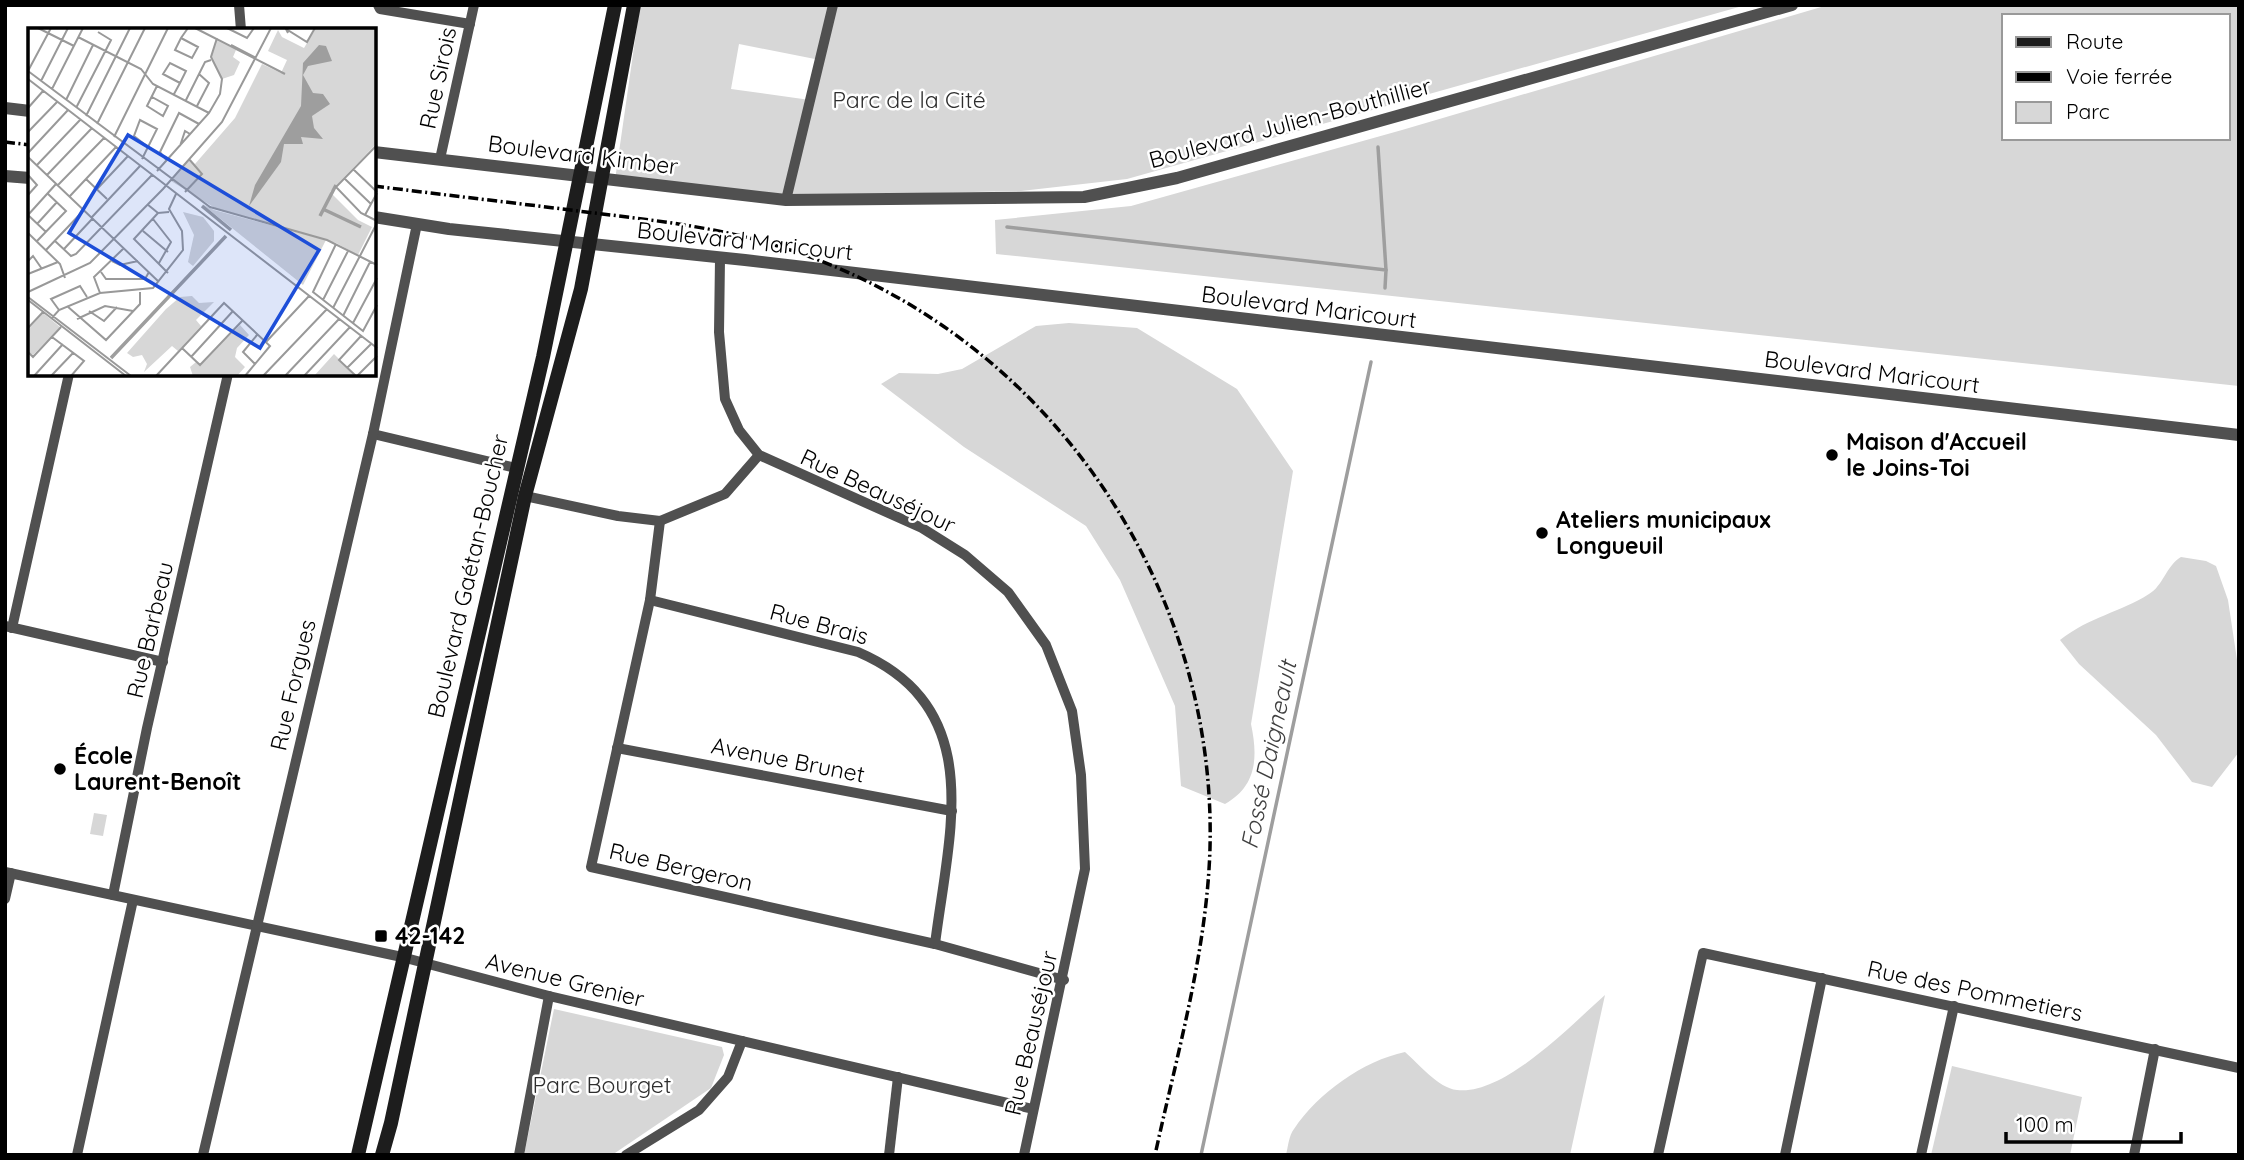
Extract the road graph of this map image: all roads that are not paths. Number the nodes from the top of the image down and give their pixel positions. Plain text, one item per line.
1 (239, 5) edge
2 (378, 5) edge
3 (474, 5) edge
4 (615, 5) edge
5 (634, 5) edge
6 (833, 5) edge
7 (1792, 5) edge
8 (470, 24) junction
9 (241, 28) edge
10 (5, 108) edge
11 (28, 111) edge
12 (376, 152) edge
13 (440, 159) junction
14 (5, 176) edge
15 (28, 178) edge
16 (786, 200) junction
17 (376, 217) edge
18 (417, 224) junction
19 (720, 259) junction
20 (69, 376) edge
21 (228, 376) edge
22 (373, 434) junction
23 (2239, 435) edge
24 (759, 455) junction
25 (516, 468) junction
26 (525, 496) junction
27 (660, 521) junction
28 (650, 600) junction
29 (9, 627) edge
30 (163, 662) junction
31 (617, 748) junction
32 (952, 811) junction
33 (8, 872) edge
34 (113, 895) junction
35 (5, 899) edge
36 (133, 900) junction
37 (256, 926) junction
38 (935, 944) junction
39 (402, 957) junction
40 (424, 965) junction
41 (1822, 978) junction
42 (1064, 979) junction
43 (549, 996) junction
44 (1954, 1006) junction
45 (742, 1041) junction
46 (2155, 1049) junction
47 (2239, 1068) edge
48 (898, 1077) junction
49 (1033, 1109) junction
50 (78, 1155) edge
51 (203, 1155) edge
52 (358, 1155) edge
53 (382, 1155) edge
54 (519, 1155) edge
55 (626, 1155) edge
56 (889, 1155) edge
57 (1024, 1155) edge
58 (1658, 1155) edge
59 (1785, 1155) edge
60 (1921, 1155) edge
61 (2134, 1155) edge

1 - 9 street
2 - 8 street
3 - 8 street, Rue Sirois
4 - 25 main road, Boulevard Gaétan-Boucher
5 - 26 main road, Boulevard Gaétan-Boucher
6 - 16 street
7 - 16 street, Boulevard Julien-Bouthillier
8 - 13 street, Rue Sirois
10 - 11 street
12 - 13 street, Boulevard Kimber
13 - 16 street, Boulevard Kimber
14 - 15 street
17 - 18 street, Boulevard Maricourt
18 - 19 street, Boulevard Maricourt
18 - 22 street, Rue Forgues
19 - 23 street, Boulevard Maricourt
19 - 24 street, Rue Beauséjour
20 - 29 street
21 - 30 street, Rue Barbeau
22 - 25 street
22 - 37 street, Rue Forgues
24 - 27 street
24 - 42 street, Rue Beauséjour
25 - 39 main road, Boulevard Gaétan-Boucher
26 - 27 street
26 - 40 main road, Boulevard Gaétan-Boucher
27 - 28 street, Rue Bergeron
28 - 31 street, Rue Bergeron
28 - 32 street, Rue Brais
29 - 30 street
30 - 34 street, Rue Barbeau
31 - 32 street, Avenue Brunet
31 - 38 street, Rue Bergeron
32 - 38 street, Rue Brais
33 - 34 street, Avenue Grenier
33 - 35 street
34 - 36 street, Avenue Grenier
36 - 37 street, Avenue Grenier
36 - 50 street
37 - 39 street, Avenue Grenier
37 - 51 street, Rue Forgues
38 - 42 street, Rue Bergeron
39 - 40 street, Avenue Grenier
39 - 52 main road, Boulevard Gaétan-Boucher
40 - 43 street, Avenue Grenier
40 - 53 main road, Boulevard Gaétan-Boucher
41 - 44 street, Rue des Pommetiers
41 - 58 street, Rue des Pommetiers
41 - 59 street
42 - 49 street, Rue Beauséjour
43 - 45 street, Avenue Grenier
43 - 54 street
44 - 46 street, Rue des Pommetiers
44 - 60 street
45 - 48 street, Avenue Grenier
45 - 55 street
46 - 47 street, Rue des Pommetiers
46 - 61 street
48 - 49 street, Avenue Grenier
48 - 56 street
49 - 57 street, Rue Beauséjour

